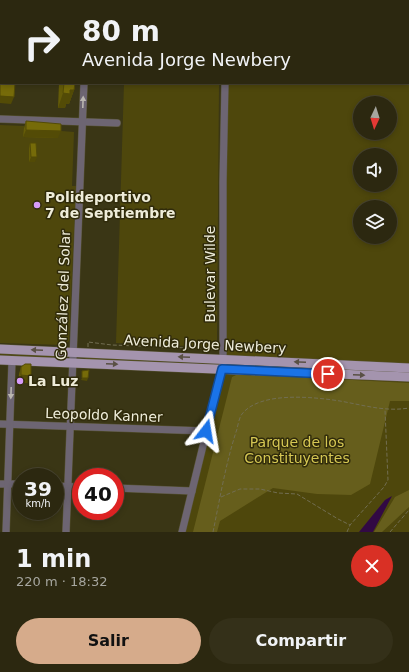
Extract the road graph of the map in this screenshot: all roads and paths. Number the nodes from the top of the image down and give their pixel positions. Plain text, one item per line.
1 (84, 84) edge
2 (225, 84) edge
3 (0, 119) edge
4 (82, 122) junction
5 (117, 123) dead end
6 (88, 342) dead end
7 (0, 349) edge
8 (219, 349) dead end
9 (74, 351) junction
10 (223, 359) junction
11 (0, 360) edge
12 (12, 360) junction
13 (73, 363) junction
14 (409, 368) edge
15 (222, 369) junction
16 (409, 377) edge
17 (409, 408) edge
18 (385, 410) junction
19 (0, 424) edge
20 (10, 425) junction
21 (70, 427) junction
22 (206, 431) junction
23 (4, 484) edge
24 (64, 486) edge
25 (68, 486) junction
26 (72, 486) edge
27 (124, 488) edge
28 (192, 491) junction
29 (220, 498) junction
30 (409, 510) edge
31 (350, 524) junction
32 (6, 532) edge
33 (66, 532) edge
34 (182, 532) edge
35 (213, 532) edge
36 (347, 532) edge
37 (390, 532) edge

4 -> 1 street, González del Solar
2 - 10 street, Bulevar Wilde
3 - 4 street
4 - 5 street
4 - 9 street, González del Solar
6 - 8 path, Avenida Jorge Newbery
9 -> 7 main road, Avenida Jorge Newbery
10 -> 9 main road, Avenida Jorge Newbery
9 - 13 street, González del Solar
14 -> 10 main road, Avenida Jorge Newbery
10 - 15 street, Bulevar Wilde
11 - 12 main road, Avenida Jorge Newbery
12 - 13 main road, Avenida Jorge Newbery
12 -> 20 street
13 -> 15 main road, Avenida Jorge Newbery
13 - 21 street, González del Solar
15 -> 16 main road, Avenida Jorge Newbery
15 - 22 street, Bulevar Wilde
17 - 18 path
18 - 29 path
18 - 31 path
19 - 20 street, Leopoldo Kanner
20 - 21 street, Leopoldo Kanner
20 - 23 street
21 - 22 street, Leopoldo Kanner
21 - 25 street, González del Solar
22 - 28 street, Bulevar Wilde
23 - 32 street
24 - 25 street
25 - 26 street
25 - 33 street, González del Solar
27 - 28 street
28 - 34 street, Bulevar Wilde
29 - 31 path
29 - 35 path
30 - 37 path
31 - 36 path

